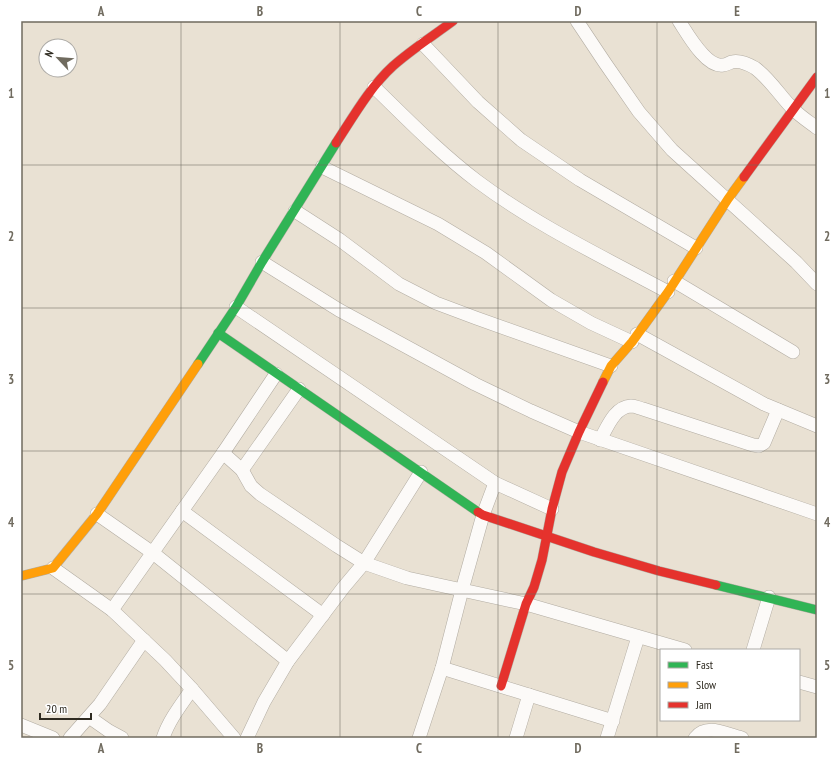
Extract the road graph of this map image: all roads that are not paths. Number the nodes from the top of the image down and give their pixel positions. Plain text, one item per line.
1 (453, 21) edge
2 (577, 21) edge
3 (679, 21) edge
4 (423, 44) junction
5 (817, 77) edge
6 (374, 87) junction
7 (793, 109) junction
8 (817, 128) edge
9 (322, 167) junction
10 (728, 199) junction
11 (295, 211) junction
12 (696, 248) junction
13 (262, 262) junction
14 (817, 284) edge
15 (671, 287) junction
16 (236, 307) junction
17 (218, 333) junction
18 (634, 338) junction
19 (793, 352) dead end
20 (611, 366) junction
21 (276, 374) junction
22 (299, 389) junction
23 (778, 410) junction
24 (817, 426) edge
25 (579, 432) junction
26 (600, 440) junction
27 (222, 453) junction
28 (242, 470) junction
29 (421, 472) junction
30 (495, 483) junction
31 (552, 509) junction
32 (182, 511) junction
33 (97, 514) junction
34 (817, 514) edge
35 (483, 515) junction
36 (547, 537) junction
37 (153, 553) junction
38 (364, 563) junction
39 (53, 568) junction
40 (21, 576) edge
41 (462, 590) junction
42 (769, 597) junction
43 (526, 604) junction
44 (112, 610) junction
45 (817, 610) edge
46 (323, 615) junction
47 (638, 637) junction
48 (144, 640) junction
49 (681, 649) edge
50 (753, 649) edge
51 (288, 661) junction
52 (442, 668) junction
53 (800, 682) edge
54 (502, 686) junction
55 (817, 687) edge
56 (192, 689) junction
57 (529, 695) junction
58 (89, 717) junction
59 (613, 721) junction
60 (21, 725) edge
61 (53, 738) edge
62 (70, 738) edge
63 (122, 738) edge
64 (163, 738) edge
65 (234, 738) edge
66 (247, 738) edge
67 (419, 738) edge
68 (516, 738) edge
69 (607, 738) edge
70 (695, 738) edge
71 (742, 738) edge

1 - 4 street
2 - 10 street
3 - 7 street
4 - 6 street
4 - 12 street
5 - 7 street
6 - 9 street
6 - 15 street
7 - 8 street
7 - 10 street
9 - 11 street
9 - 18 street
10 - 12 street
10 - 14 street
11 - 13 street
11 - 20 street
12 - 15 street
13 - 16 street
13 - 25 street
15 - 18 street
15 - 19 street
16 - 17 street
16 - 30 street
17 - 21 street
17 - 33 street
18 - 20 street
18 - 23 street
20 - 25 street
21 - 22 street
21 - 27 street
22 - 28 street
22 - 29 street
23 - 24 street
23 - 26 street
25 - 26 street
25 - 31 street
26 - 34 street
27 - 28 street
27 - 32 street
28 - 38 street
29 - 35 street
29 - 38 street
30 - 31 street
30 - 35 street
31 - 36 street
32 - 37 street
32 - 46 street
33 - 37 street
33 - 39 street
35 - 36 street
35 - 41 street
36 - 42 street
36 - 43 street
37 - 44 street
37 - 51 street
38 - 41 street
38 - 46 street
39 - 40 street
39 - 44 street
41 - 43 street
41 - 52 street
42 - 45 street
42 - 50 street
43 - 47 street
43 - 54 street
44 - 48 street
46 - 51 street
47 - 49 street
47 - 59 street
48 - 56 street
48 - 58 street
51 - 66 street
52 - 54 street
52 - 67 street
53 - 55 street
54 - 57 street
56 - 64 street
56 - 65 street
57 - 59 street
57 - 68 street
58 - 62 street
58 - 63 street
59 - 69 street
60 - 61 street
70 - 71 street

